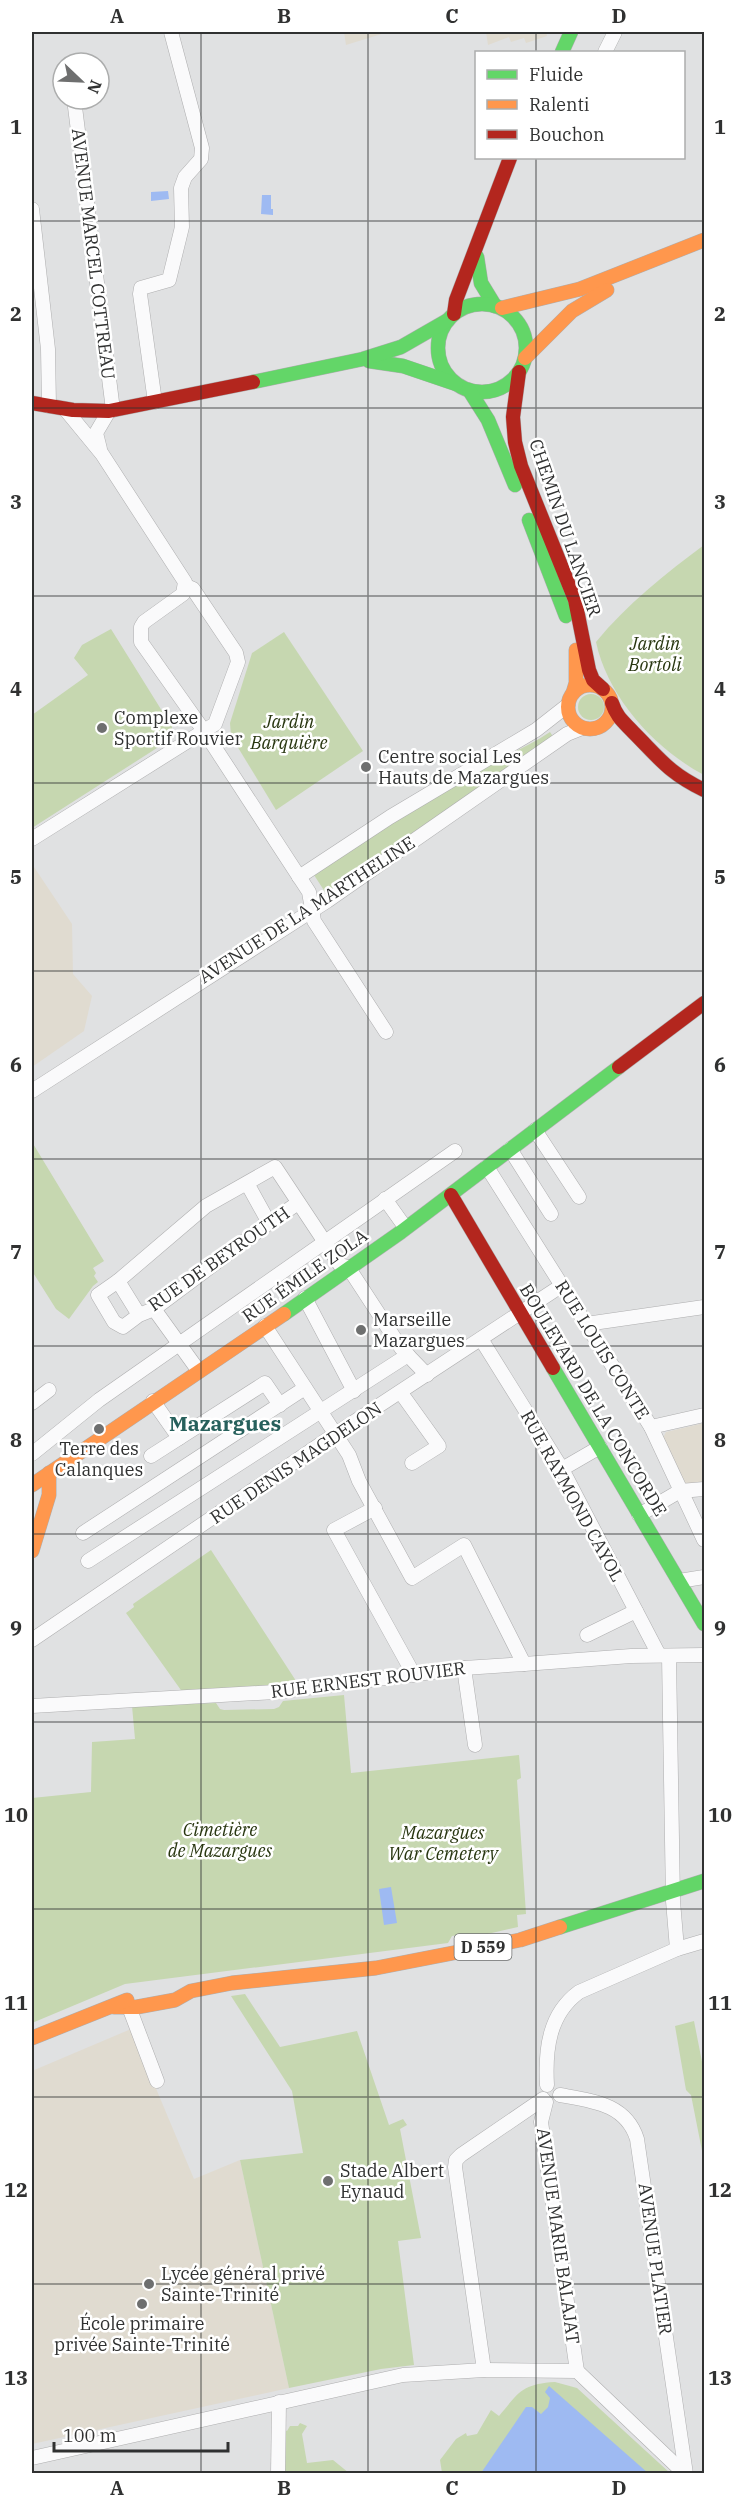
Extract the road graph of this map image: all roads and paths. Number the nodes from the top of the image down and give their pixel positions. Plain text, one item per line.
1 (171, 32) edge
2 (571, 32) edge
3 (615, 32) edge
4 (562, 51) edge
5 (606, 51) edge
6 (75, 111) edge
7 (510, 159) edge
8 (32, 209) edge
9 (705, 240) edge
10 (478, 243) junction
11 (705, 252) edge
12 (499, 307) junction
13 (451, 317) junction
14 (525, 358) junction
15 (363, 360) junction
16 (519, 372) junction
17 (463, 387) junction
18 (155, 402) junction
19 (32, 403) edge
20 (49, 406) junction
21 (65, 409) junction
22 (111, 410) junction
23 (102, 454) junction
24 (186, 586) junction
25 (603, 689) junction
26 (571, 699) junction
27 (612, 703) junction
28 (582, 728) junction
29 (596, 728) junction
30 (204, 731) junction
31 (646, 749) junction
32 (705, 790) edge
33 (32, 839) edge
34 (299, 877) junction
35 (313, 908) junction
36 (705, 1003) edge
37 (386, 1032) dead end
38 (32, 1091) edge
39 (535, 1130) junction
40 (510, 1149) junction
41 (455, 1151) dead end
42 (487, 1167) junction
43 (248, 1185) junction
44 (451, 1195) junction
45 (579, 1197) dead end
46 (385, 1199) junction
47 (298, 1203) junction
48 (551, 1214) dead end
49 (269, 1223) junction
50 (405, 1227) junction
51 (324, 1241) junction
52 (348, 1267) junction
53 (118, 1281) junction
54 (561, 1286) junction
55 (305, 1298) junction
56 (705, 1307) edge
57 (154, 1308) junction
58 (520, 1313) junction
59 (139, 1315) junction
60 (585, 1324) junction
61 (265, 1326) junction
62 (482, 1338) junction
63 (179, 1343) junction
64 (408, 1355) junction
65 (198, 1370) junction
66 (427, 1375) junction
67 (306, 1388) junction
68 (49, 1390) dead end
69 (354, 1391) junction
70 (401, 1393) junction
71 (153, 1401) junction
72 (32, 1403) edge
73 (280, 1405) junction
74 (322, 1412) junction
75 (705, 1416) edge
76 (651, 1427) junction
77 (336, 1435) junction
78 (179, 1438) junction
79 (600, 1447) junction
80 (32, 1454) edge
81 (151, 1456) dead end
82 (32, 1460) edge
83 (412, 1463) dead end
84 (562, 1469) junction
85 (41, 1478) edge
86 (705, 1489) edge
87 (683, 1491) junction
88 (375, 1508) junction
89 (639, 1515) junction
90 (83, 1533) dead end
91 (705, 1540) edge
92 (32, 1551) edge
93 (88, 1561) dead end
94 (705, 1577) edge
95 (679, 1581) junction
96 (636, 1611) junction
97 (705, 1624) edge
98 (587, 1635) dead end
99 (32, 1640) edge
100 (664, 1655) junction
101 (705, 1655) edge
102 (524, 1664) junction
103 (464, 1668) junction
104 (414, 1675) junction
105 (32, 1706) edge
106 (475, 1745) dead end
107 (705, 1881) edge
108 (673, 1891) junction
109 (705, 1941) edge
110 (677, 1949) junction
111 (191, 1991) junction
112 (114, 2007) junction
113 (129, 2007) junction
114 (32, 2038) edge
115 (157, 2081) dead end
116 (547, 2085) junction
117 (560, 2095) junction
118 (544, 2101) junction
119 (484, 2370) junction
120 (577, 2371) junction
121 (279, 2402) junction
122 (32, 2457) edge
123 (278, 2474) edge
124 (686, 2474) edge

1 - 18 street
2 - 4 street
3 - 5 street
6 - 22 street, AVENUE MARCEL COTTREAU
7 - 10 street
8 - 20 street
9 - 12 street
10 - 12 street
10 - 13 street
11 - 14 street
12 - 13 street
12 - 14 street
13 - 15 street
13 - 17 street
14 - 16 street
15 - 17 street
15 - 18 street
16 - 17 street
16 - 25 street, CHEMIN DU LANCIER
17 - 26 street, CHEMIN DU LANCIER
18 - 22 street
19 - 20 street
20 - 21 street
21 - 22 street
21 - 23 street
22 - 23 street
23 - 24 street
24 - 30 street
24 - 30 street
25 - 26 street
25 - 27 street
26 - 28 street
26 - 34 street, AVENUE DE LA MARTHELINE
27 - 29 street
27 - 31 street
28 - 29 street
28 - 35 street, AVENUE DE LA MARTHELINE
29 - 31 street
30 - 33 street
30 - 34 street
31 - 32 street
34 - 35 street
35 - 37 street
35 - 38 street, AVENUE DE LA MARTHELINE
36 - 39 street, RUE ÉMILE ZOLA
39 - 40 street, RUE ÉMILE ZOLA
39 - 45 street
40 - 42 street, RUE ÉMILE ZOLA
40 - 48 street
41 - 46 street
42 - 44 street, RUE ÉMILE ZOLA
42 - 54 street, RUE LOUIS CONTE
43 - 47 street
43 - 49 street
43 - 53 street
44 - 50 street, RUE ÉMILE ZOLA
44 - 58 street, BOULEVARD DE LA CONCORDE
46 - 50 street
46 - 51 street
47 - 49 street, RUE DE BEYROUTH
47 - 51 street
49 - 57 street, RUE DE BEYROUTH
50 - 52 street, RUE ÉMILE ZOLA
51 - 52 street
51 - 63 street
52 - 55 street, RUE ÉMILE ZOLA
52 - 64 street
53 - 59 street
53 - 59 street, RUE DE BEYROUTH
54 - 58 street, RUE DENIS MAGDELON
54 - 60 street, RUE LOUIS CONTE
55 - 61 street, RUE ÉMILE ZOLA
55 - 69 street
56 - 60 street
57 - 59 street, RUE DE BEYROUTH
57 - 63 street
58 - 62 street, RUE DENIS MAGDELON
58 - 79 street, BOULEVARD DE LA CONCORDE
60 - 76 street, RUE LOUIS CONTE
61 - 65 street, RUE ÉMILE ZOLA
61 - 67 street
62 - 66 street, RUE DENIS MAGDELON
62 - 84 street, RUE RAYMOND CAYOL
63 - 65 street
63 - 80 street
64 - 66 street
64 - 69 street
65 - 71 street, RUE ÉMILE ZOLA
66 - 70 street, RUE DENIS MAGDELON
67 - 73 street
67 - 74 street
68 - 72 street
69 - 74 street
70 - 77 street, RUE DENIS MAGDELON
70 - 83 street
71 - 78 street
71 - 85 street, RUE ÉMILE ZOLA
73 - 78 street
73 - 90 street
74 - 77 street
74 - 93 street
75 - 76 street
76 - 87 street, RUE LOUIS CONTE
77 - 88 street
77 - 99 street, RUE DENIS MAGDELON
78 - 81 street
79 - 84 street
79 - 89 street, BOULEVARD DE LA CONCORDE
82 - 85 street
84 - 96 street, RUE RAYMOND CAYOL
85 - 92 street
86 - 87 street
87 - 89 street
87 - 91 street, RUE LOUIS CONTE
88 - 102 street
88 - 104 street
89 - 95 street, BOULEVARD DE LA CONCORDE
94 - 95 street
95 - 97 street, BOULEVARD DE LA CONCORDE
96 - 98 street
96 - 100 street, RUE RAYMOND CAYOL
100 - 101 street, RUE ERNEST ROUVIER
100 - 102 street, RUE ERNEST ROUVIER
100 - 108 street
102 - 103 street, RUE ERNEST ROUVIER
103 - 104 street, RUE ERNEST ROUVIER
103 - 106 street
104 - 105 street, RUE ERNEST ROUVIER
107 - 108 street, D 559
108 - 110 street
108 - 111 street, D 559
109 - 110 street
110 - 116 street
111 - 112 street, D 559
111 - 113 street, D 559
112 - 113 street, D 559
112 - 114 street, D 559
113 - 115 street
116 - 117 street
116 - 118 street
117 - 118 street
117 - 124 street, AVENUE PLATIER
118 - 119 street
118 - 120 street, AVENUE MARIE BALAJAT
119 - 120 street
119 - 121 street
120 - 124 street
121 - 122 street
121 - 123 street

